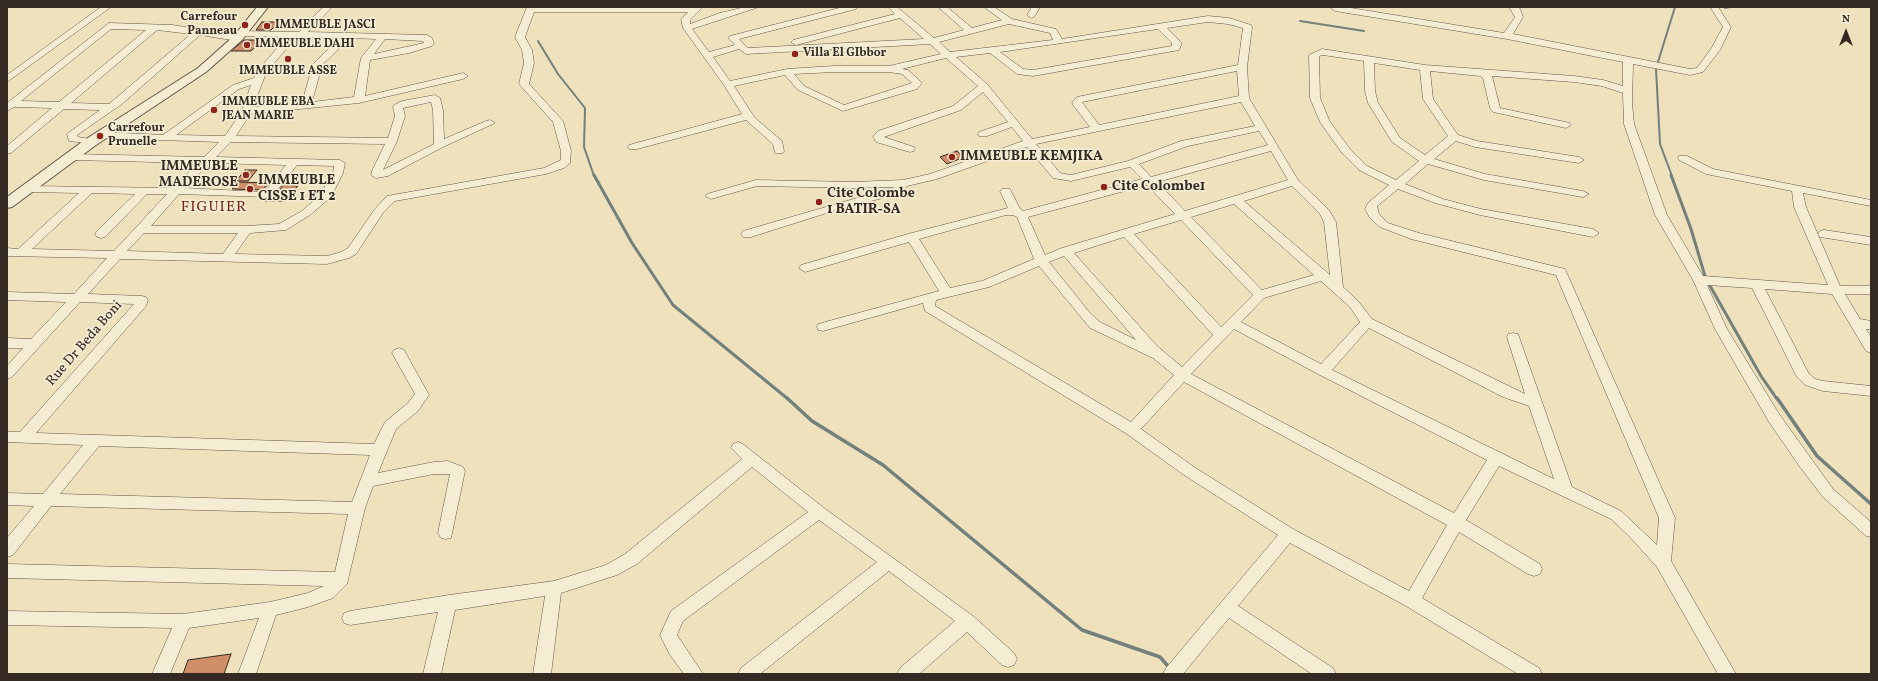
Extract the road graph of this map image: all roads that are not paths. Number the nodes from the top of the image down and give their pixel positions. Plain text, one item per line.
1 (107, 7) edge
2 (262, 7) edge
3 (328, 7) edge
4 (755, 7) edge
5 (853, 7) edge
6 (892, 7) edge
7 (942, 7) edge
8 (988, 7) edge
9 (1036, 7) edge
10 (1513, 7) edge
11 (1714, 7) edge
12 (530, 8) edge
13 (698, 8) edge
14 (1334, 8) edge
15 (1030, 15) dead end
16 (902, 16) junction
17 (1009, 22) junction
18 (155, 27) junction
19 (1161, 27) junction
20 (687, 28) junction
21 (198, 32) junction
22 (972, 32) junction
23 (298, 34) junction
24 (239, 35) junction
25 (348, 35) junction
26 (382, 36) junction
27 (1507, 36) junction
28 (932, 41) junction
29 (1059, 42) junction
30 (740, 46) junction
31 (991, 49) junction
32 (762, 50) junction
33 (948, 55) junction
34 (706, 56) junction
35 (366, 58) junction
36 (1369, 59) junction
37 (1628, 60) junction
38 (1242, 67) junction
39 (1425, 68) junction
40 (889, 70) junction
41 (787, 72) junction
42 (1484, 73) junction
43 (463, 76) dead end
44 (7, 79) edge
45 (258, 80) junction
46 (728, 84) junction
47 (984, 86) junction
48 (1628, 91) junction
49 (1244, 98) junction
50 (359, 100) junction
51 (62, 105) junction
52 (10, 106) edge
53 (306, 106) junction
54 (111, 107) junction
55 (247, 111) junction
56 (748, 116) junction
57 (490, 123) dead end
58 (1015, 124) junction
59 (1566, 125) dead end
60 (1260, 128) junction
61 (1097, 129) junction
62 (102, 134) junction
63 (983, 134) dead end
64 (1454, 137) junction
65 (165, 138) junction
66 (229, 138) junction
67 (392, 141) junction
68 (90, 142) junction
69 (1030, 142) junction
70 (439, 145) junction
71 (633, 147) dead end
72 (1274, 147) junction
73 (910, 149) dead end
74 (7, 151) edge
75 (779, 151) dead end
76 (71, 157) junction
77 (1684, 158) dead end
78 (208, 160) junction
79 (1425, 160) junction
80 (1578, 160) dead end
81 (296, 161) junction
82 (1132, 163) junction
83 (1149, 180) junction
84 (1294, 182) junction
85 (903, 183) junction
86 (1396, 184) junction
87 (27, 189) junction
88 (1797, 189) junction
89 (89, 190) junction
90 (144, 190) junction
91 (176, 191) junction
92 (1006, 191) dead end
93 (1583, 194) dead end
94 (711, 196) dead end
95 (1236, 200) junction
96 (9, 202) edge
97 (1871, 203) edge
98 (1018, 213) junction
99 (1184, 216) junction
100 (143, 229) junction
101 (246, 230) junction
102 (1127, 233) junction
103 (1593, 233) dead end
104 (101, 234) dead end
105 (747, 234) dead end
106 (1824, 234) dead end
107 (912, 237) junction
108 (1871, 241) edge
109 (1066, 251) junction
110 (7, 252) edge
111 (20, 253) junction
112 (117, 255) junction
113 (226, 258) junction
114 (1041, 261) junction
115 (805, 268) dead end
116 (1324, 276) junction
117 (1699, 280) junction
118 (1756, 284) junction
119 (1337, 288) junction
120 (1836, 290) junction
121 (1871, 290) edge
122 (947, 294) junction
123 (1260, 295) junction
124 (7, 296) edge
125 (79, 297) junction
126 (932, 297) junction
127 (1367, 322) junction
128 (1232, 323) junction
129 (1856, 323) junction
130 (1871, 325) edge
131 (823, 327) dead end
132 (1221, 335) junction
133 (1513, 337) dead end
134 (7, 343) edge
135 (35, 344) junction
136 (1871, 348) edge
137 (399, 353) dead end
138 (1164, 359) junction
139 (1323, 371) junction
140 (7, 374) edge
141 (1182, 375) junction
142 (1871, 391) edge
143 (1535, 403) junction
144 (1132, 430) junction
145 (7, 437) edge
146 (24, 437) junction
147 (95, 440) junction
148 (738, 448) dead end
149 (379, 450) junction
150 (1496, 458) junction
151 (752, 459) junction
152 (367, 480) junction
153 (1566, 492) junction
154 (7, 499) edge
155 (47, 500) junction
156 (357, 508) junction
157 (819, 512) junction
158 (1458, 523) junction
159 (1871, 532) edge
160 (446, 533) dead end
161 (1288, 534) junction
162 (7, 550) edge
163 (889, 562) junction
164 (1663, 562) junction
165 (1534, 569) dead end
166 (7, 571) edge
167 (341, 580) junction
168 (554, 588) junction
169 (1412, 601) junction
170 (449, 602) junction
171 (1228, 608) junction
172 (270, 609) junction
173 (7, 618) edge
174 (350, 618) dead end
175 (183, 621) junction
176 (967, 621) junction
177 (1008, 659) dead end
178 (161, 674) edge
179 (247, 674) edge
180 (432, 674) edge
181 (542, 674) edge
182 (694, 674) edge
183 (747, 674) edge
184 (906, 674) edge
185 (1172, 674) edge
186 (1327, 674) edge
187 (1533, 674) edge
188 (1727, 674) edge

1 - 44 street
2 - 24 street
3 - 23 street
4 - 20 street
5 - 30 street
6 - 16 street
7 - 22 street
8 - 17 street
9 - 15 street
10 - 27 street
11 - 37 street
12 - 13 street
12 - 113 street
13 - 20 street
14 - 27 street
16 - 28 street
16 - 32 street
17 - 22 street
17 - 29 street
18 - 21 street
18 - 51 street
18 - 52 street
19 - 29 street
19 - 31 street
19 - 38 street
20 - 34 street
21 - 24 street
21 - 54 street
22 - 28 street
23 - 24 street
23 - 25 street
23 - 45 street
24 - 62 street
25 - 26 street
25 - 53 street
26 - 35 street
26 - 35 street
27 - 37 street
28 - 32 street
28 - 33 street
29 - 31 street
30 - 32 street
30 - 34 street
31 - 33 street
33 - 40 street
33 - 47 street
34 - 46 street
35 - 50 street
36 - 39 street
36 - 79 street
36 - 86 street
37 - 48 street
38 - 49 street
38 - 61 street
39 - 42 street
39 - 64 street
40 - 41 street
40 - 41 street
41 - 46 street
42 - 48 street
42 - 59 street
43 - 50 street
45 - 55 street
45 - 65 street
46 - 56 street
47 - 58 street
47 - 73 street
48 - 117 street
49 - 60 street
49 - 61 street
50 - 53 street
51 - 52 street
51 - 54 street
51 - 74 street
53 - 55 street
54 - 68 street
55 - 66 street
56 - 71 street
56 - 75 street
57 - 70 street
58 - 63 street
58 - 69 street
60 - 72 street
60 - 82 street
61 - 69 street
62 - 65 street
62 - 68 street
64 - 79 street
64 - 80 street
65 - 66 street
66 - 67 street
66 - 78 street
67 - 70 street
67 - 70 street
68 - 76 street
69 - 82 street
69 - 85 street
72 - 83 street
72 - 84 street
76 - 78 street
76 - 87 street
77 - 88 street
78 - 81 street
78 - 91 street
79 - 86 street
79 - 93 street
81 - 91 street
81 - 101 street
82 - 83 street
83 - 98 street
83 - 99 street
84 - 95 street
84 - 119 street
85 - 94 street
85 - 105 street
86 - 103 street
86 - 164 street
87 - 89 street
87 - 96 street
88 - 97 street
88 - 120 street
89 - 90 street
89 - 111 street
90 - 91 street
90 - 104 street
91 - 100 street
92 - 98 street
95 - 99 street
95 - 116 street
98 - 107 street
98 - 114 street
99 - 102 street
99 - 123 street
100 - 101 street
100 - 112 street
101 - 113 street
102 - 109 street
102 - 132 street
106 - 108 street
107 - 115 street
107 - 122 street
109 - 114 street
109 - 138 street
110 - 111 street
111 - 112 street
112 - 113 street
112 - 125 street
114 - 122 street
114 - 138 street
116 - 119 street
116 - 123 street
117 - 118 street
117 - 159 street
118 - 120 street
118 - 142 street
119 - 127 street
120 - 121 street
120 - 129 street
122 - 126 street
123 - 128 street
124 - 125 street, Rue Dr Beda Boni
125 - 135 street
125 - 146 street, Rue Dr Beda Boni
126 - 131 street
126 - 144 street
127 - 139 street
127 - 143 street
128 - 132 street
128 - 139 street
129 - 130 street
129 - 136 street
132 - 141 street
133 - 143 street
134 - 135 street
135 - 140 street
137 - 149 street
138 - 141 street
139 - 150 street
141 - 144 street
141 - 158 street
143 - 153 street
144 - 161 street
145 - 146 street
146 - 147 street
147 - 149 street
147 - 155 street
148 - 151 street
149 - 152 street
150 - 153 street
150 - 158 street
151 - 157 street
151 - 168 street
152 - 156 street
152 - 160 street
153 - 164 street
154 - 155 street
155 - 156 street
155 - 162 street
156 - 167 street
157 - 163 street
157 - 182 street
158 - 165 street
158 - 169 street
161 - 169 street
161 - 171 street
163 - 176 street
163 - 183 street
164 - 188 street
166 - 167 street
167 - 172 street
168 - 170 street
168 - 181 street
169 - 187 street
170 - 174 street
170 - 180 street
171 - 185 street
171 - 186 street
172 - 175 street
172 - 179 street
173 - 175 street
175 - 178 street
176 - 177 street
176 - 184 street

